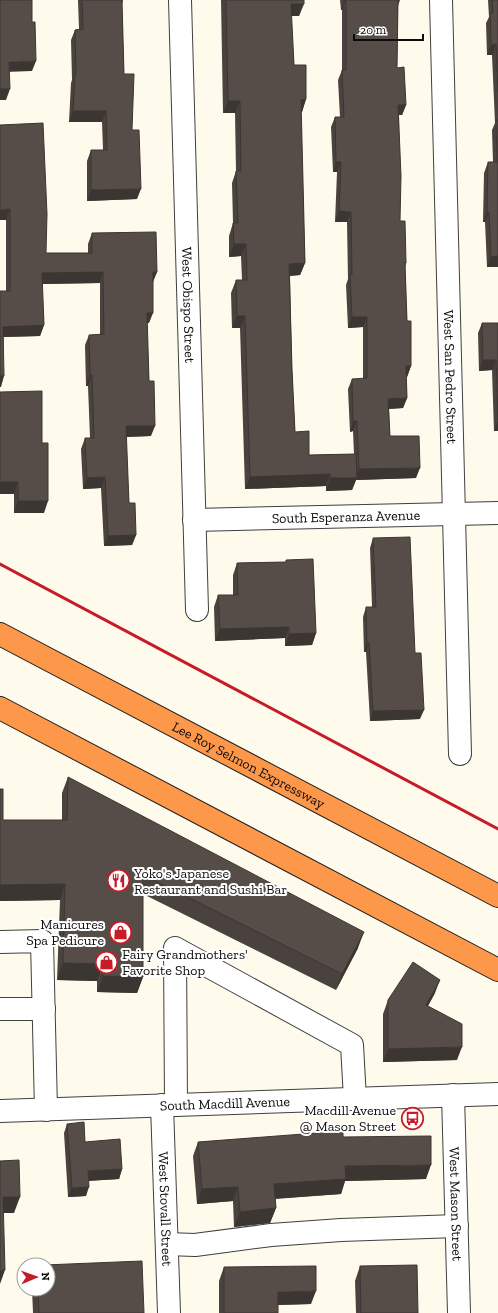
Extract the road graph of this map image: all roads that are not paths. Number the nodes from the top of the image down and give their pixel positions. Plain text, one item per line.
1 (180, 0) edge
2 (441, 0) edge
3 (498, 513) edge
4 (454, 514) junction
5 (194, 520) junction
6 (197, 610) dead end
7 (0, 634) edge
8 (0, 708) edge
9 (460, 754) dead end
10 (498, 896) edge
11 (0, 942) edge
12 (498, 970) edge
13 (44, 1008) junction
14 (0, 1009) edge
15 (498, 1094) edge
16 (453, 1095) junction
17 (355, 1099) junction
18 (169, 1105) junction
19 (46, 1110) junction
20 (0, 1111) edge
21 (457, 1226) junction
22 (167, 1244) junction
23 (169, 1313) edge
24 (459, 1313) edge

1 - 5 street, West Obispo Street
2 - 4 street, West San Pedro Street
3 - 4 street, South Esperanza Avenue
4 - 5 street, South Esperanza Avenue
4 - 9 street, West San Pedro Street
5 - 6 street, West Obispo Street
7 - 10 highway, Lee Roy Selmon Expressway
8 - 12 highway
11 - 13 street
13 - 14 street
13 - 19 street
15 - 16 street, South Macdill Avenue
16 - 17 street, South Macdill Avenue
16 - 21 street, West Mason Street
17 - 18 street, South Macdill Avenue
17 - 18 street, West Stovall Street
18 - 19 street, South Macdill Avenue
18 - 22 street, West Stovall Street
19 - 20 street, South Macdill Avenue
21 - 22 street
21 - 24 street, West Mason Street
22 - 23 street, West Stovall Street

